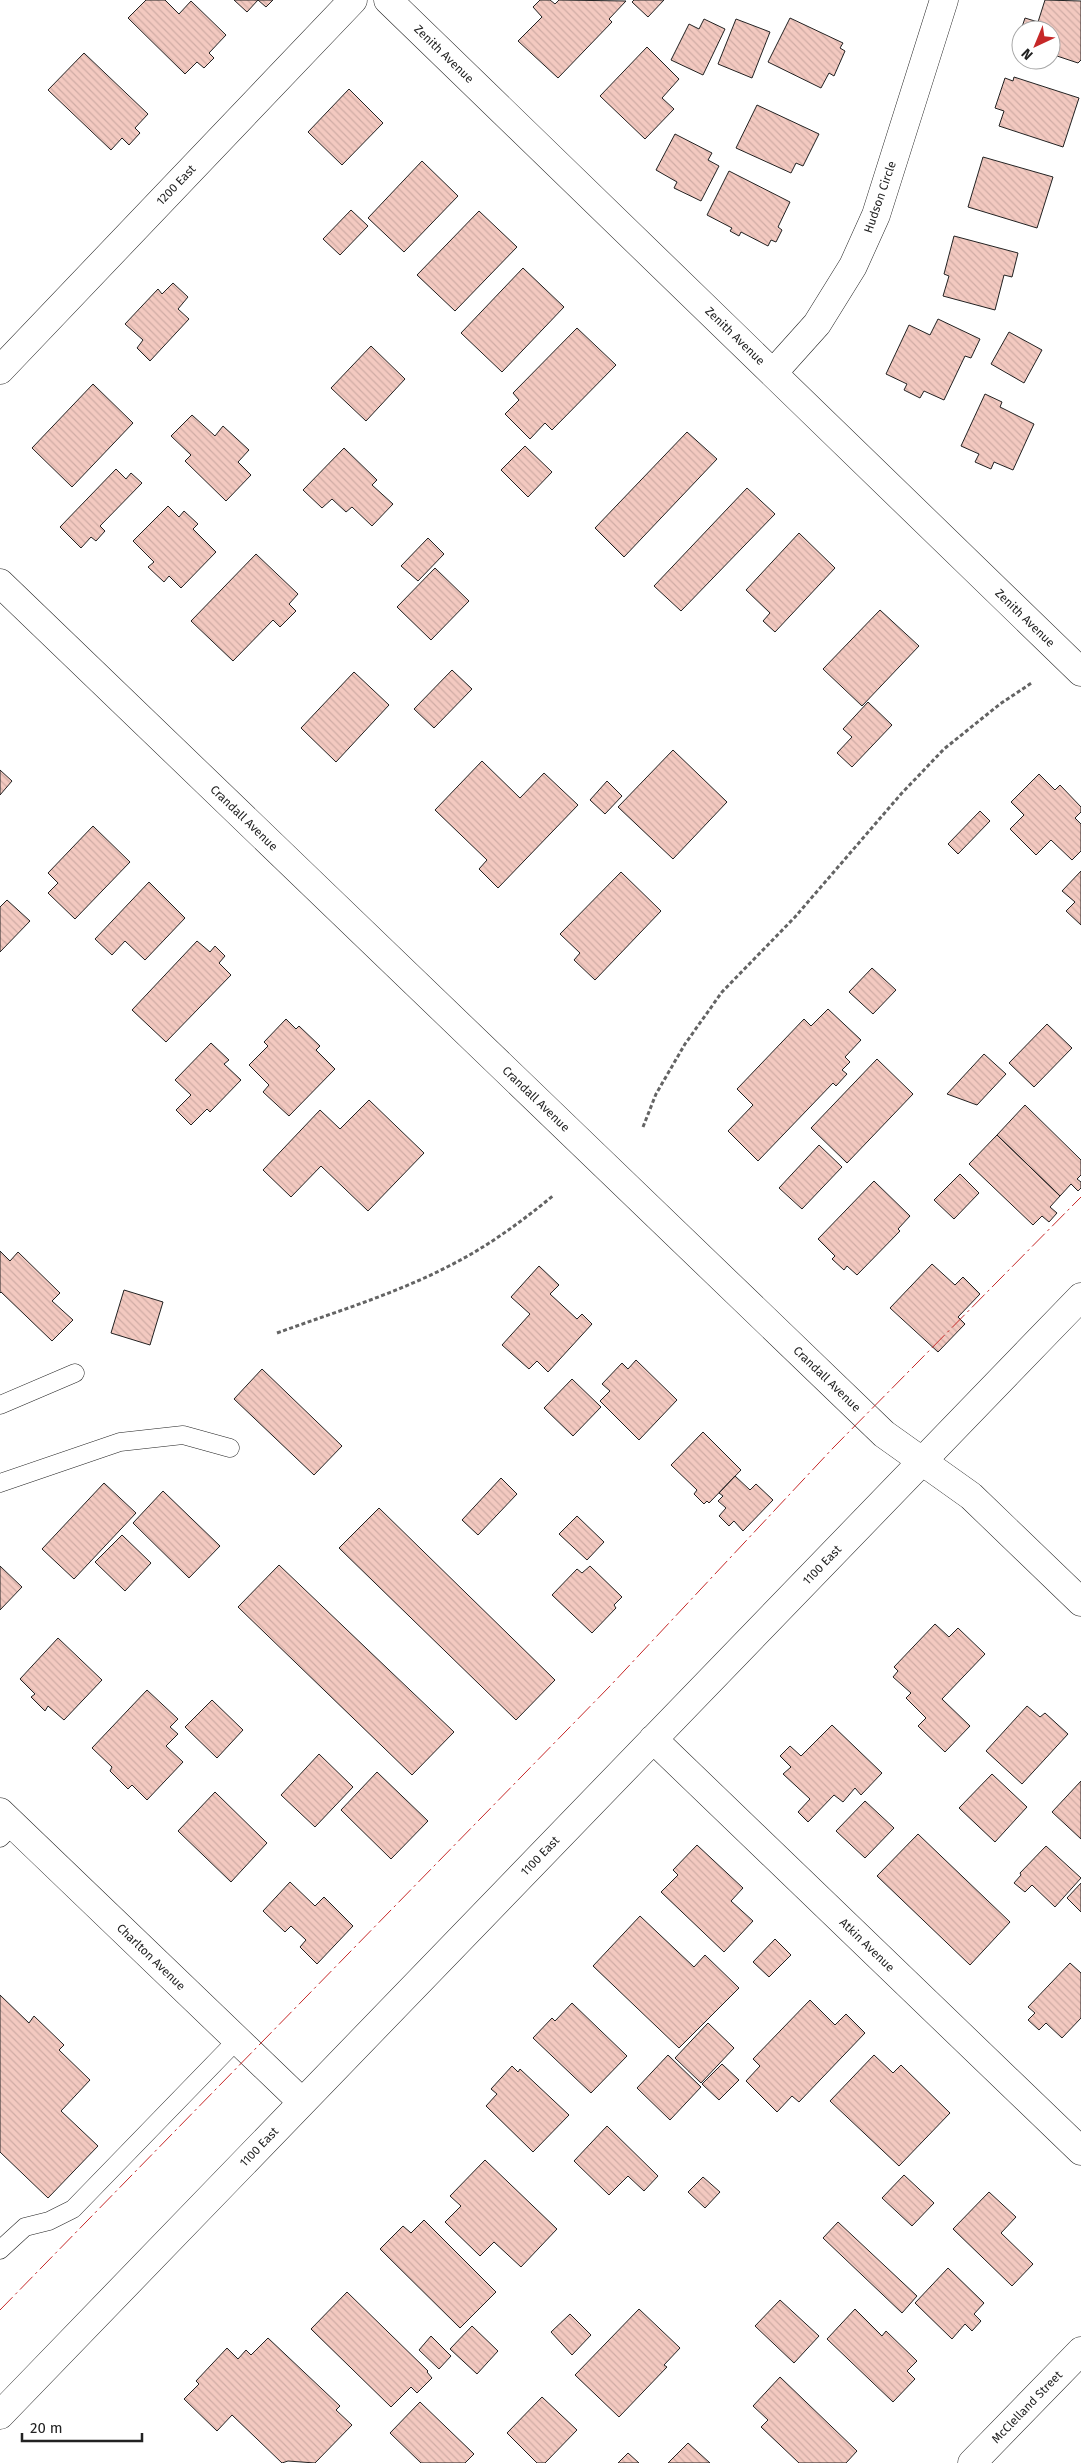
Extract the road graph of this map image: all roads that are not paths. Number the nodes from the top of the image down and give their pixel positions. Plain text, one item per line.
1 (353, 0) edge
2 (388, 0) edge
3 (944, 0) edge
4 (0, 370) edge
5 (773, 372) junction
6 (0, 583) edge
7 (1081, 672) edge
8 (1081, 1297) edge
9 (75, 1373) dead end
10 (0, 1405) edge
11 (230, 1448) dead end
12 (922, 1461) junction
13 (0, 1483) edge
14 (1081, 1602) edge
15 (653, 1739) junction
16 (4, 1825) edge
17 (237, 2040) junction
18 (302, 2102) junction
19 (1081, 2151) edge
20 (0, 2250) edge
21 (1081, 2350) edge
22 (0, 2415) edge
23 (972, 2463) edge

1 - 4 street, 1200 East
2 - 5 street, Zenith Avenue
3 - 5 street, Hudson Circle
5 - 7 street, Zenith Avenue
6 - 12 street, Crandall Avenue
8 - 12 street, 1100 East
9 - 10 lane
11 - 13 lane
12 - 14 street, Crandall Avenue
12 - 15 street, 1100 East
15 - 18 street, 1100 East
15 - 19 street, Atkin Avenue
16 - 17 street, Charlton Avenue
17 - 18 street, Charlton Avenue
17 - 20 lane
18 - 22 street, 1100 East
21 - 23 street, McClelland Street

